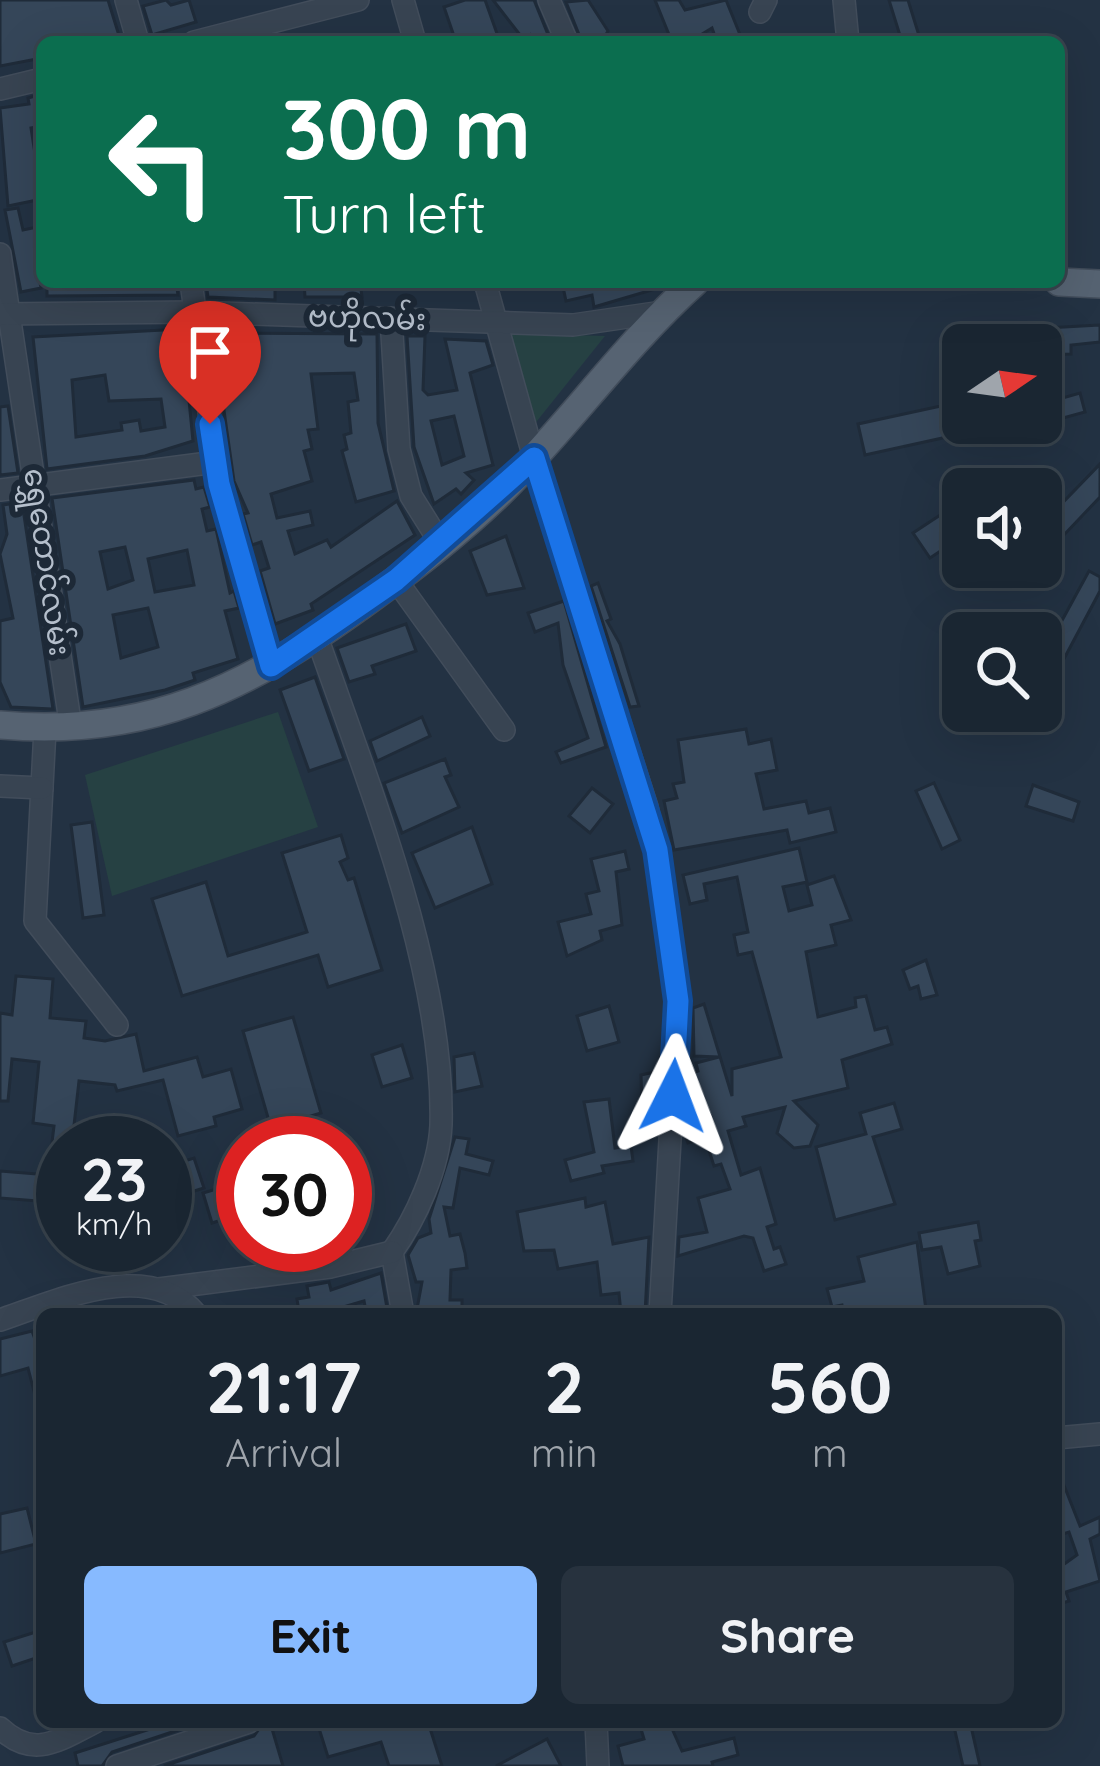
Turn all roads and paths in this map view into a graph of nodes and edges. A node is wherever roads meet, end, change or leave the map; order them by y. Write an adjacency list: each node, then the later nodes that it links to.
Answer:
1 (126, 0): 6 (street)
2 (358, 0): 7 (street)
3 (403, 0): 8 (street)
4 (549, 0): 9 (street)
5 (844, 0): 10 (street)
6 (136, 36)
7 (217, 36)
8 (414, 36)
9 (564, 36)
10 (847, 36)
11 (36, 80): 12 (street)
12 (0, 89)
13 (0, 254): 21 (street, ရွှေတောင်လမ်း)
14 (1065, 282): 15 (main road)
15 (1100, 284)
16 (191, 288): 19 (street)
17 (487, 288): 23 (street)
18 (688, 288): 20 (main road)
19 (193, 312): 21 (street, ဗဟိုလမ်း); 22 (street, ဗဟိုလမ်း); 25 (street)
20 (662, 312): 23 (street, ဗဟိုလမ်း); 24 (main road)
21 (5, 314): 26 (street, ရွှေတောင်လမ်း)
22 (392, 318): 23 (street, ဗဟိုလမ်း); 28 (street)
23 (497, 323): 24 (street)
24 (534, 458): 28 (main road); 37 (street)
25 (216, 462): 26 (street); 31 (street)
26 (36, 488): 27 (street); 33 (street, ရွှေတောင်လမ်း)
27 (0, 490)
28 (441, 544): 29 (main road)
29 (396, 580): 30 (main road); 34 (street)
30 (317, 637): 31 (main road); 40 (street)
31 (271, 666): 33 (main road)
32 (0, 725): 33 (main road)
33 (58, 728): 36 (street, ရွှေတောင်လမ်း)
34 (504, 730)
35 (0, 786): 36 (street)
36 (42, 788): 39 (street, ရွှေတောင်လမ်း)
37 (657, 850): 38 (street); 46 (street)
38 (689, 941)
39 (117, 1025)
40 (392, 1252): 41 (street); 45 (street)
41 (159, 1289): 42 (street); 44 (street)
42 (36, 1308)
43 (36, 1308): 47 (street)
44 (190, 1308)
45 (402, 1308)
46 (661, 1308)
47 (0, 1320)
48 (1100, 1434): 49 (street)
49 (1062, 1437)
50 (0, 1728): 51 (street)
51 (84, 1728)
52 (231, 1728): 54 (street)
53 (596, 1728): 55 (street)
54 (117, 1766)
55 (598, 1766)

